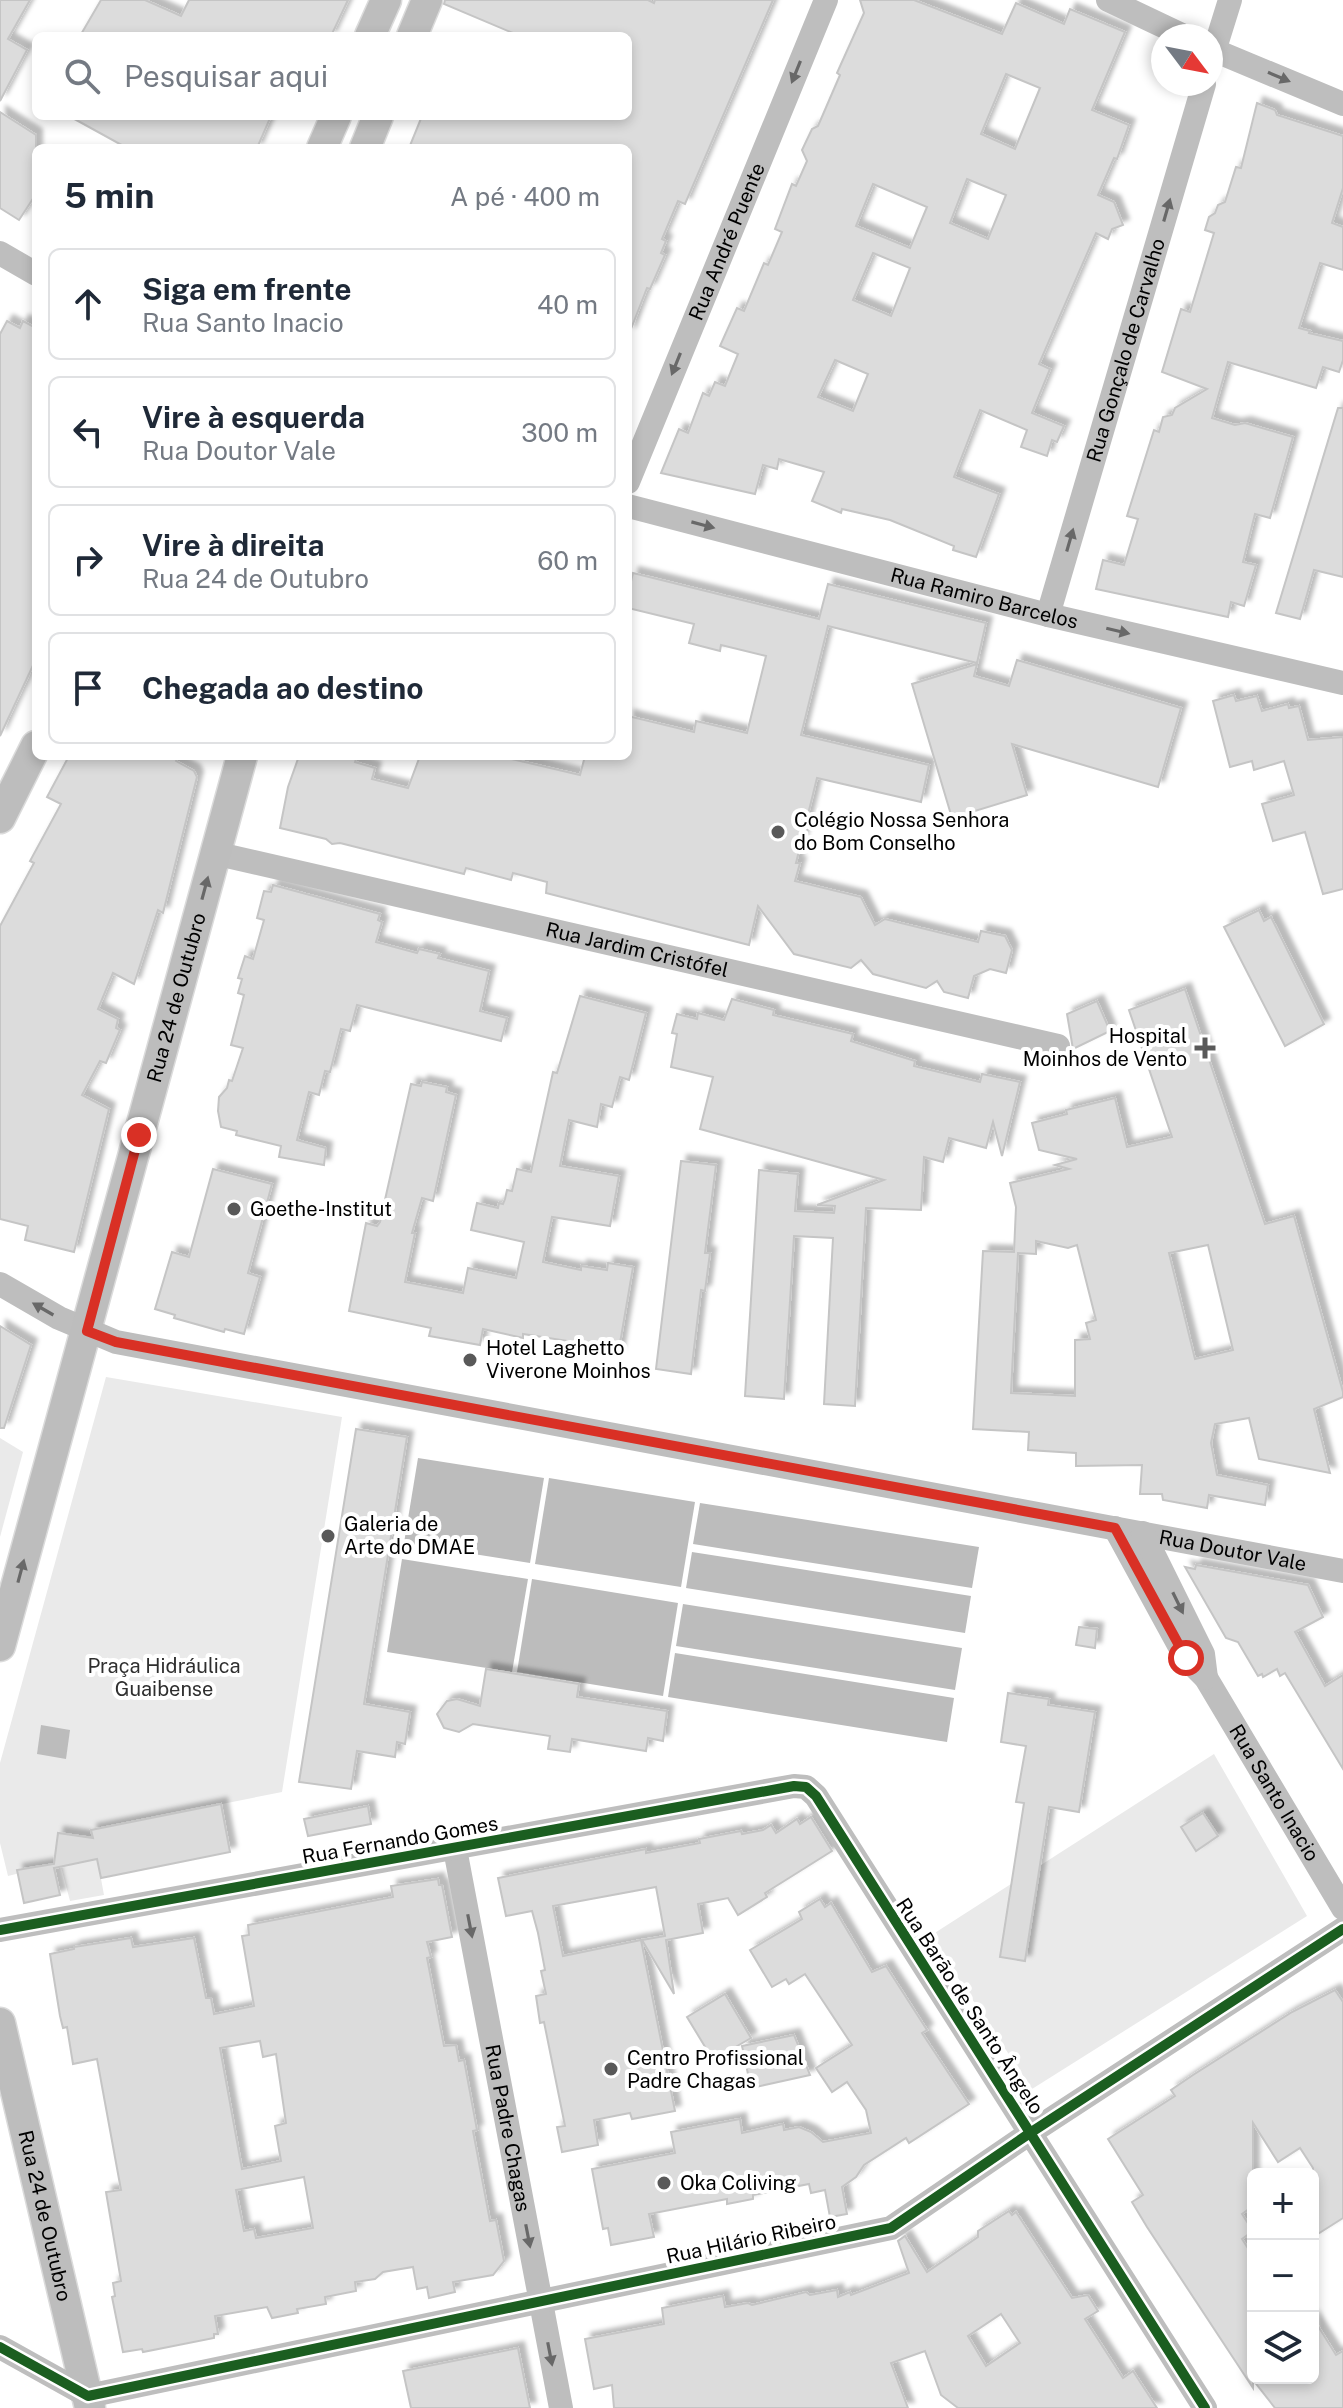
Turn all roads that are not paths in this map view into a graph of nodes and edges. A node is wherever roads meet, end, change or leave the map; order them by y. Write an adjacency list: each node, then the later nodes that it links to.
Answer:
1 (386, 0): 8 (main road)
2 (427, 0): 9 (main road)
3 (826, 0): 19 (street, Rua André Puente, one-way to 19)
4 (1108, 0): 6 (street)
5 (1230, 0): 7 (street)
6 (1159, 24)
7 (1222, 24)
8 (372, 32)
9 (414, 32)
10 (1223, 57): 12 (street, one-way to 12)
11 (1200, 96): 21 (street, Rua Gonçalo de Carvalho, one-way to 11)
12 (1343, 104)
13 (334, 120): 15 (main road)
14 (376, 120): 16 (main road)
15 (324, 144)
16 (367, 144)
17 (0, 254): 18 (street)
18 (32, 272)
19 (632, 472)
20 (632, 507): 21 (street, Rua Ramiro Barcelos, one-way to 21)
21 (1048, 615): 22 (street, Rua Ramiro Barcelos, one-way to 22)
22 (1343, 683)
23 (32, 754): 25 (main road)
24 (234, 760): 26 (main road, Rua 24 de Outubro)
25 (0, 818)
26 (214, 853): 27 (street, Rua Jardim Cristófel); 29 (main road, Rua 24 de Outubro, one-way to 26)
27 (1058, 1046)
28 (0, 1284): 29 (street, Rua Doutor Vale, one-way to 28)
29 (87, 1331): 30 (street, Rua Doutor Vale); 33 (main road, Rua 24 de Outubro, one-way to 29)
30 (1115, 1528): 31 (street, Rua Doutor Vale); 34 (street, Rua Santo Inacio)
31 (1143, 1533): 32 (street, Rua Doutor Vale); 34 (street, Rua Santo Inacio, one-way to 34)
32 (1343, 1571)
33 (0, 1646)
34 (1206, 1678): 37 (street, Rua Santo Inacio)
35 (806, 1787): 36 (street, Rua Fernando Gomes); 41 (street, Rua Barão de Santo Ângelo)
36 (455, 1849): 39 (street, Rua Fernando Gomes); 42 (street, Rua Padre Chagas, one-way to 42)
37 (1343, 1908)
38 (1343, 1929): 41 (street, Rua Hilário Ribeiro)
39 (0, 1930)
40 (0, 2023): 44 (main road, Rua 24 de Outubro)
41 (1030, 2133): 42 (street, Rua Hilário Ribeiro); 46 (street, Rua Barão de Santo Ângelo)
42 (540, 2301): 44 (street, Rua Hilário Ribeiro); 45 (street, Rua Padre Chagas, one-way to 45)
43 (0, 2347): 44 (street)
44 (89, 2402)
45 (561, 2408)
46 (1205, 2408)

